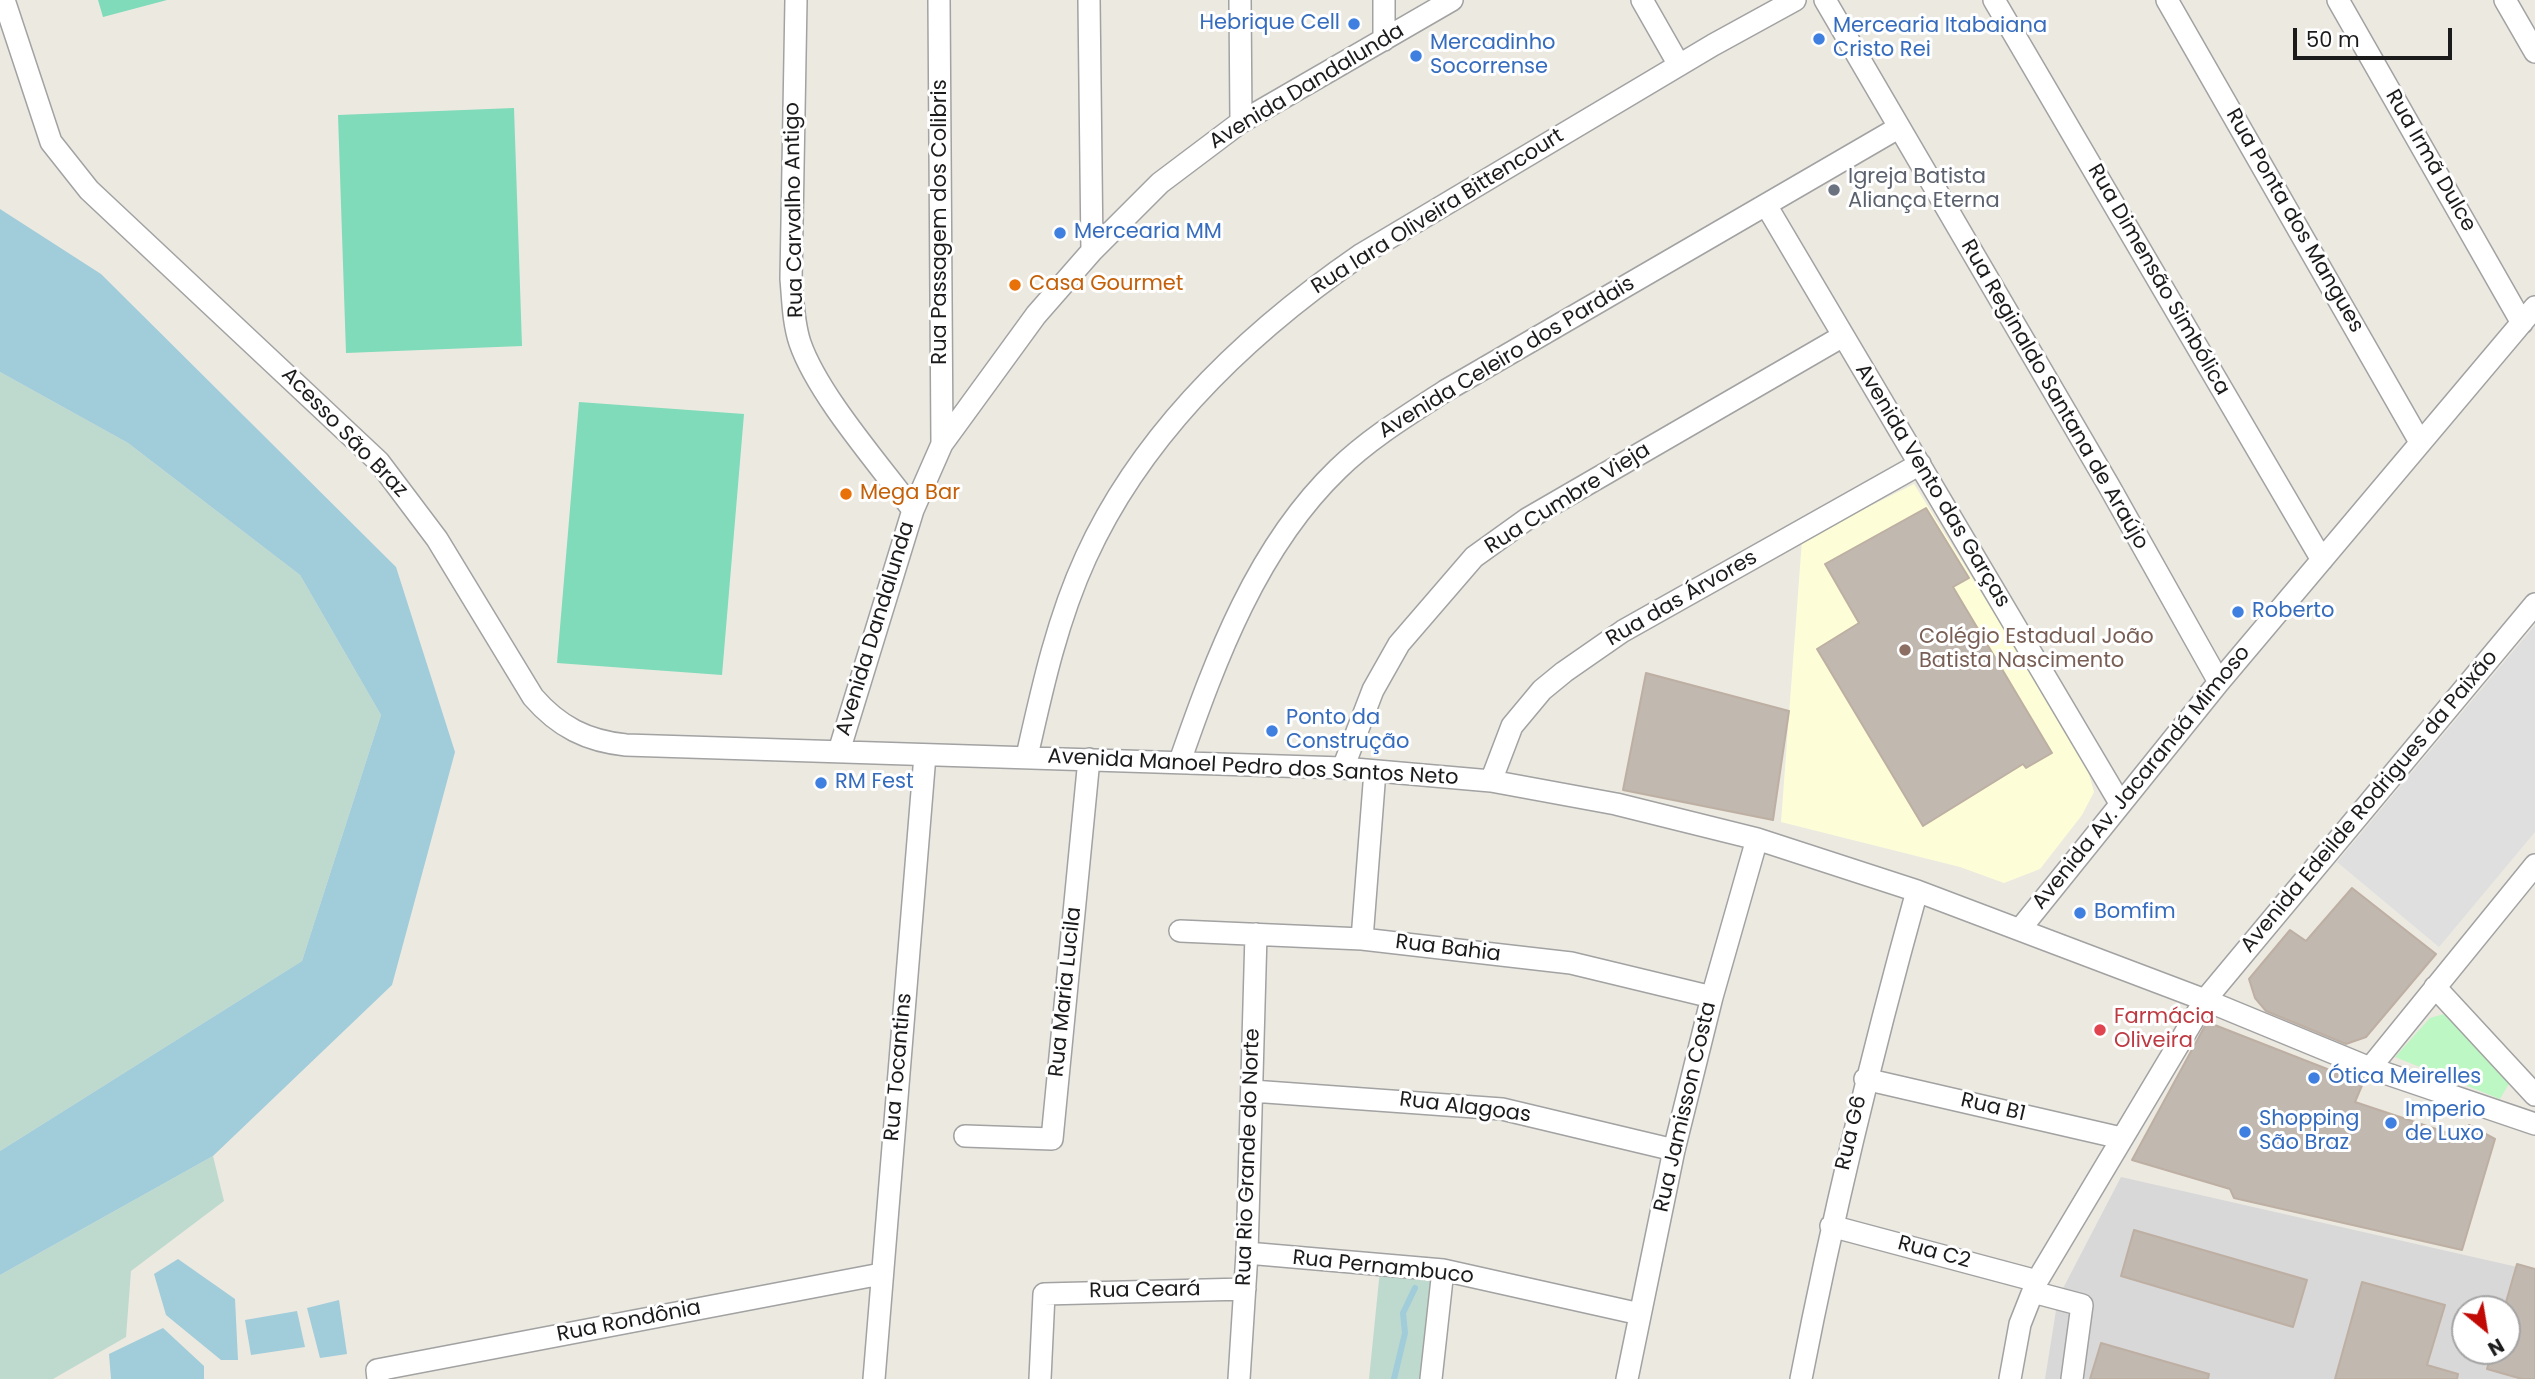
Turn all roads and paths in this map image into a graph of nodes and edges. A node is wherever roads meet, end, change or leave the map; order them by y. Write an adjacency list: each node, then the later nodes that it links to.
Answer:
1 (4, 0): 31 (street, Acesso São Braz)
2 (796, 0): 27 (street, Rua Carvalho Antigo)
3 (939, 0): 25 (street, Rua Passagem dos Colibris)
4 (1090, 0): 21 (street)
5 (1240, 0): 18 (street)
6 (1384, 0): 15 (street)
7 (1452, 0): 15 (street, Avenida Dandalunda)
8 (1642, 0): 17 (street)
9 (1795, 0): 17 (street, Rua Iara Oliveira Bittencourt)
10 (1825, 0): 19 (street, Rua Reginaldo Santana de Araújo)
11 (1994, 0): 28 (street, Rua Dimensão Simbólica)
12 (2167, 0): 24 (street, Rua Ponta dos Mangues)
13 (2338, 0): 22 (street, Rua Irmã Dulce)
14 (2505, 0): 16 (street)
15 (1384, 40): 18 (street, Avenida Dandalunda)
16 (2535, 52)
17 (1679, 65): 33 (street, Rua Iara Oliveira Bittencourt)
18 (1241, 122): 21 (street, Avenida Dandalunda)
19 (1898, 128): 20 (street, Avenida Celeiro dos Pardais); 30 (street, Rua Reginaldo Santana de Araújo)
20 (1766, 205): 23 (street, Avenida Vento das Garças); 35 (street, Avenida Celeiro dos Pardais)
21 (1092, 251): 25 (street, Avenida Dandalunda)
22 (2528, 315): 24 (street, Avenida Av. Jacarandá Mimoso)
23 (1843, 336): 26 (street, Avenida Vento das Garças); 36 (street, Rua Cumbre Vieja)
24 (2420, 442): 28 (street, Avenida Av. Jacarandá Mimoso)
25 (942, 444): 27 (street, Avenida Dandalunda)
26 (1920, 464): 38 (street, Rua das Árvores); 39 (street, Avenida Vento das Garças)
27 (913, 510): 31 (street, Avenida Dandalunda)
28 (2322, 560): 30 (street, Avenida Av. Jacarandá Mimoso)
29 (2535, 604): 49 (street, Avenida Edeilde Rodrigues da Paixão)
30 (2219, 682): 39 (street, Avenida Av. Jacarandá Mimoso)
31 (839, 751): 32 (street, Avenida Manoel Pedro dos Santos Neto)
32 (925, 755): 33 (street, Avenida Manoel Pedro dos Santos Neto); 61 (street, Rua Tocantins)
33 (1027, 756): 34 (street, Avenida Manoel Pedro dos Santos Neto)
34 (1089, 759): 35 (street, Avenida Manoel Pedro dos Santos Neto); 55 (street, Rua Maria Lucila)
35 (1180, 761): 36 (street, Avenida Manoel Pedro dos Santos Neto)
36 (1343, 768): 37 (street, Avenida Manoel Pedro dos Santos Neto)
37 (1376, 771): 38 (street, Avenida Manoel Pedro dos Santos Neto); 46 (street)
38 (1491, 781): 40 (street, Avenida Manoel Pedro dos Santos Neto)
39 (2120, 803): 43 (street, Avenida Av. Jacarandá Mimoso)
40 (1757, 839): 42 (street, Avenida Manoel Pedro dos Santos Neto); 48 (street, Rua Jamisson Costa)
41 (2533, 871): 47 (street)
42 (1917, 891): 43 (street, Avenida Manoel Pedro dos Santos Neto); 51 (street, Rua G6)
43 (2021, 929): 49 (street, Avenida Manoel Pedro dos Santos Neto)
44 (1180, 931): 45 (street, Rua Bahia)
45 (1256, 934): 46 (street, Rua Bahia); 52 (street, Rua Rio Grande do Norte)
46 (1362, 939): 48 (street, Rua Bahia)
47 (2435, 987): 50 (street); 53 (street)
48 (1712, 997): 57 (street, Rua Jamisson Costa)
49 (2205, 1000): 50 (street, Avenida Manoel Pedro dos Santos Neto); 56 (street, Avenida Edeilde Rodrigues da Paixão)
50 (2370, 1068): 54 (street, Avenida Manoel Pedro dos Santos Neto)
51 (1865, 1079): 56 (street, Rua B1); 58 (street, Rua G6)
52 (1252, 1091): 57 (street, Rua Alagoas); 59 (street, Rua Rio Grande do Norte)
53 (2535, 1095)
54 (2535, 1124)
55 (965, 1136)
56 (2121, 1138): 62 (street, Avenida Edeilde Rodrigues da Paixão)
57 (1674, 1150): 64 (street, Rua Jamisson Costa)
58 (1830, 1226): 62 (street, Rua C2); 71 (street, Rua G6)
59 (1247, 1253): 60 (street, Rua Pernambuco); 63 (street, Rua Rio Grande do Norte)
60 (1443, 1270): 64 (street, Rua Pernambuco); 69 (street)
61 (881, 1275): 65 (street, Rua Rondônia); 66 (street, Rua Tocantins)
62 (2035, 1287): 72 (street, Avenida Edeilde Rodrigues da Paixão); 73 (street, Rua C2)
63 (1245, 1289): 67 (street, Rua Ceará); 68 (street, Rua Rio Grande do Norte)
64 (1640, 1314): 70 (street, Rua Jamisson Costa)
65 (378, 1374)
66 (874, 1379)
67 (1040, 1379)
68 (1239, 1379)
69 (1431, 1379)
70 (1627, 1379)
71 (1801, 1379)
72 (2010, 1379)
73 (2073, 1379)

